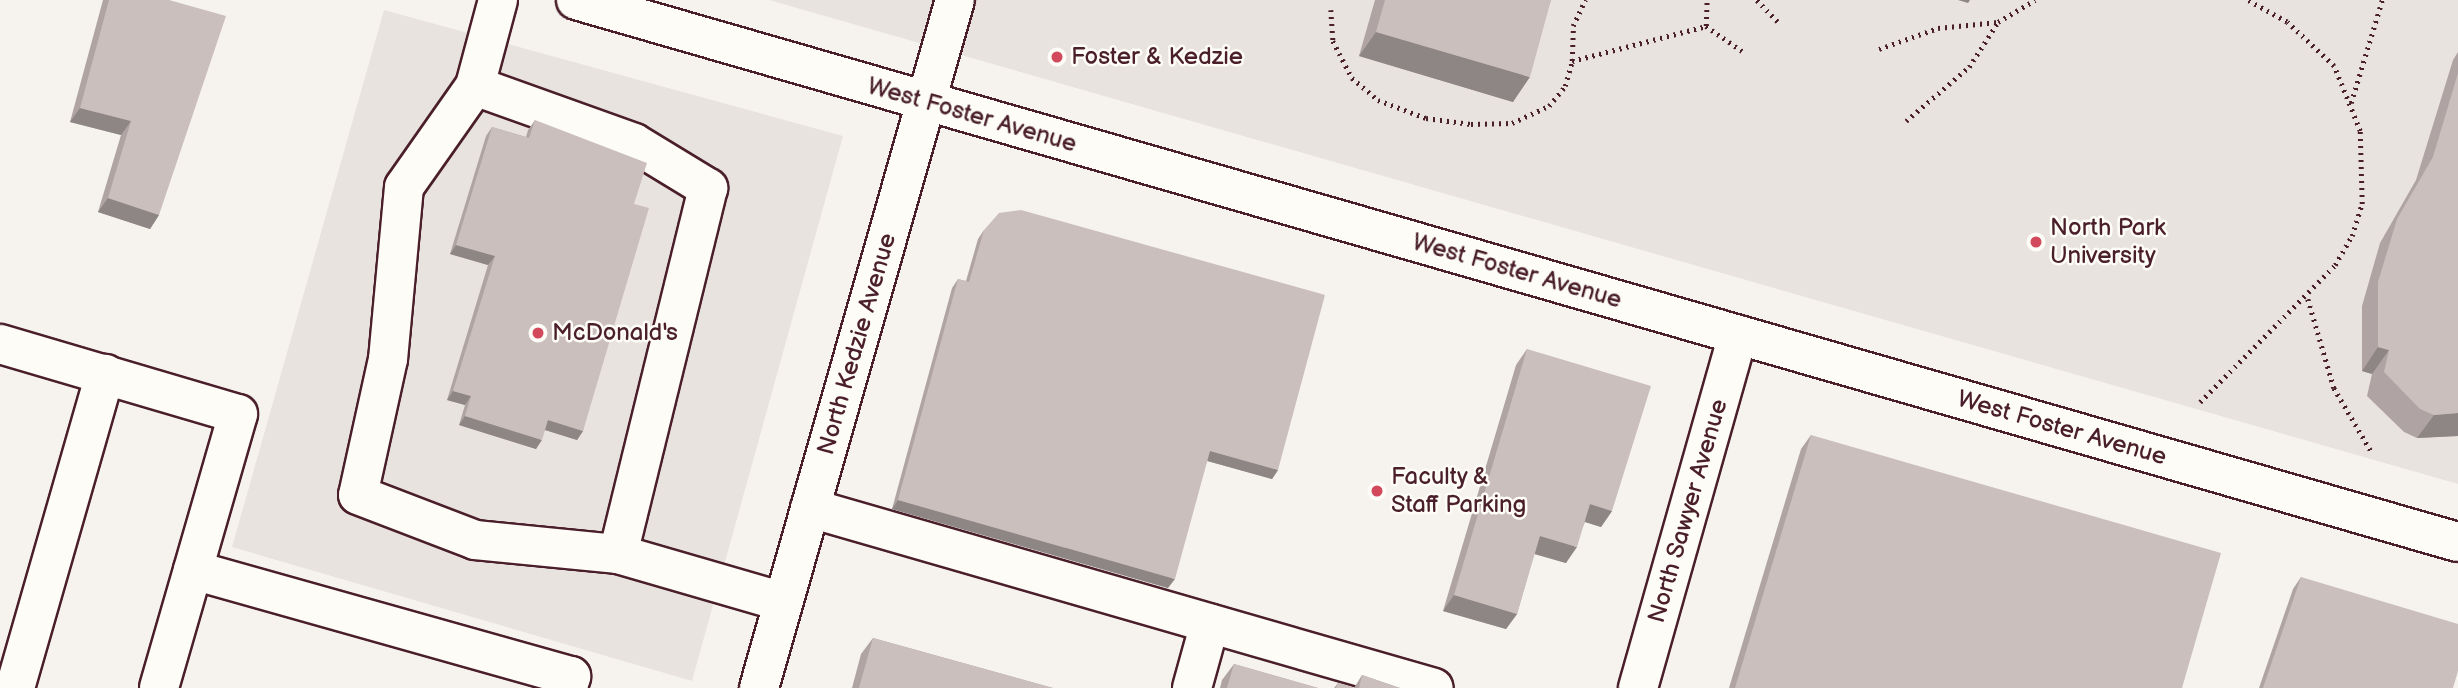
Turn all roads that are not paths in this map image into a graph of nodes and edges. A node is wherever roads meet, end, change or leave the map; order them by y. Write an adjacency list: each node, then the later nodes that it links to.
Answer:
1 (498, 0): 4 (main road)
2 (576, 0): 5 (main road, West Foster Avenue)
3 (955, 0): 5 (main road, North Kedzie Avenue)
4 (475, 86): 11 (main road); 11 (main road)
5 (927, 102): 6 (main road, West Foster Avenue); 9 (main road, North Kedzie Avenue)
6 (1738, 335): 10 (main road, West Foster Avenue); 21 (main road, North Sawyer Avenue)
7 (0, 344): 8 (main road)
8 (105, 374): 12 (main road); 15 (main road)
9 (810, 508): 13 (main road, North Kedzie Avenue); 14 (main road)
10 (2458, 542)
11 (618, 554): 13 (main road)
12 (193, 570): 16 (main road); 17 (main road)
13 (783, 602): 18 (main road, North Kedzie Avenue)
14 (1210, 623): 19 (main road); 20 (main road)
15 (15, 688)
16 (159, 688)
17 (568, 688)
18 (759, 688)
19 (1192, 688)
20 (1434, 688)
21 (1638, 688)

